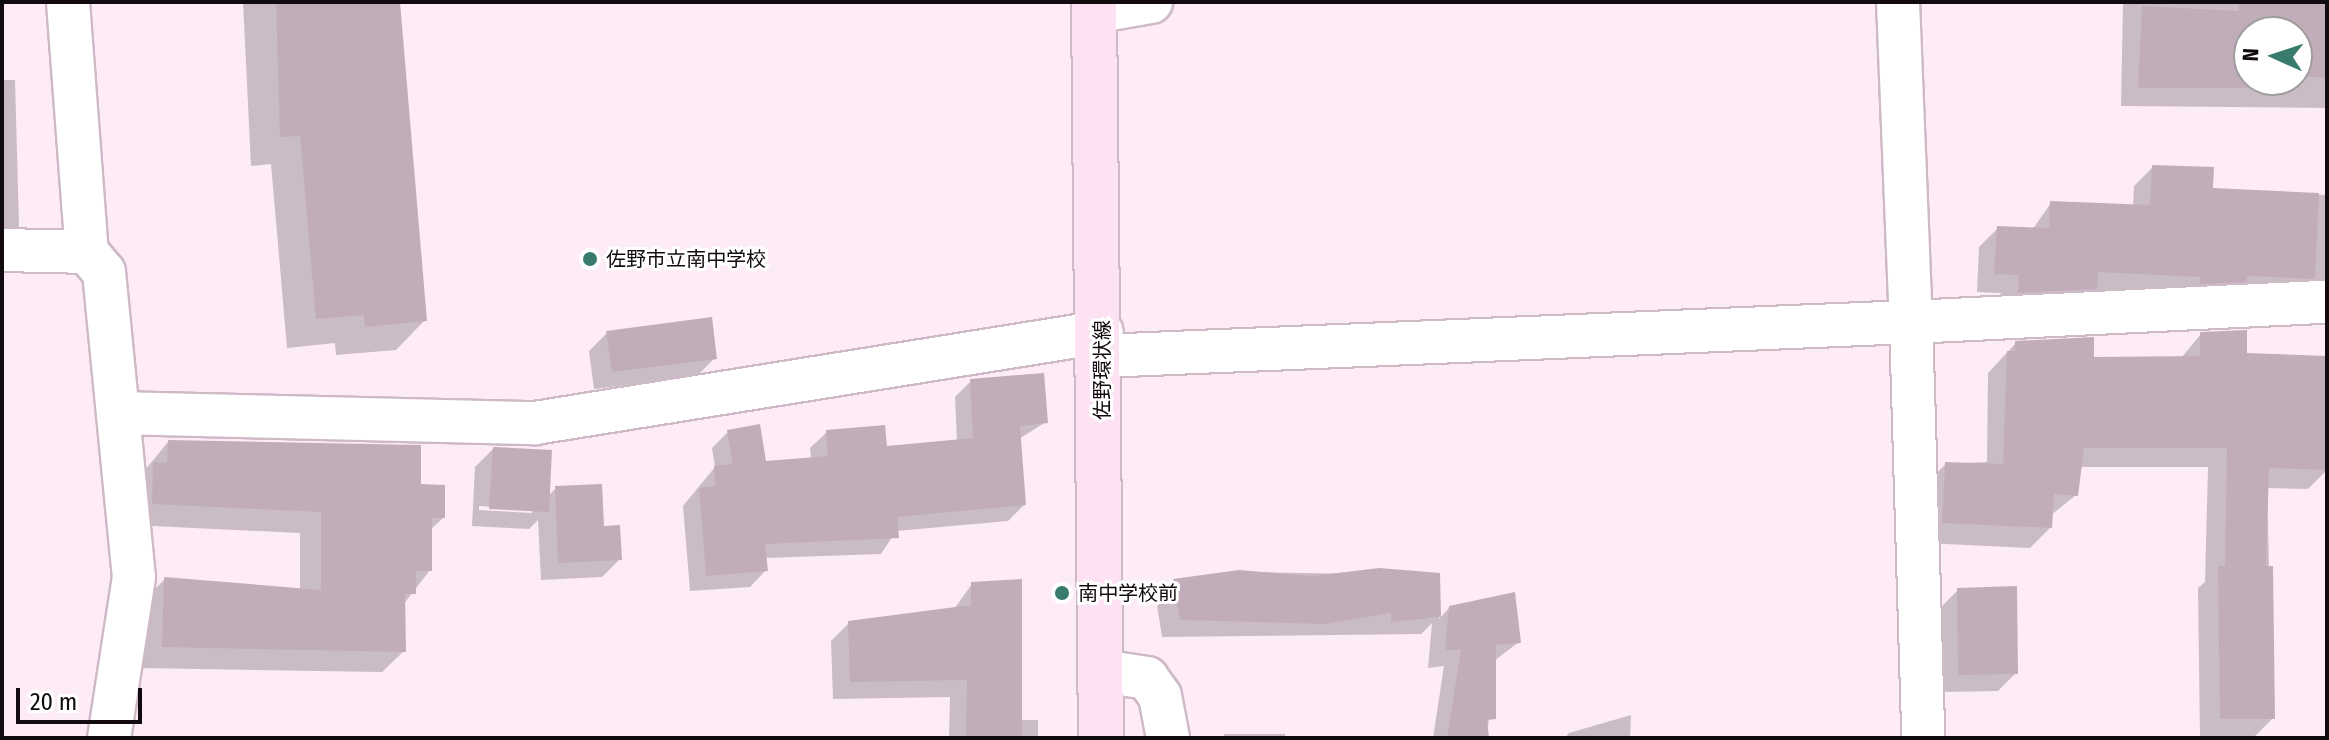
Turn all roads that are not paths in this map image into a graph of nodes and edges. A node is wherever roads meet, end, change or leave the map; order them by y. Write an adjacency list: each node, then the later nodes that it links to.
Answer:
1 (68, 2): 6 (street)
2 (1151, 2): 4 (street)
3 (1898, 2): 8 (street)
4 (1094, 7): 9 (main road, 佐野環状線)
5 (2, 250): 6 (street)
6 (87, 252): 10 (street)
7 (2327, 302): 8 (street)
8 (1911, 322): 9 (street); 15 (street)
9 (1102, 344): 10 (street); 11 (main road, 佐野環状線)
10 (118, 413): 12 (street)
11 (1101, 671): 13 (main road, 佐野環状線); 14 (street)
12 (109, 738)
13 (1101, 738)
14 (1168, 738)
15 (1923, 738)

